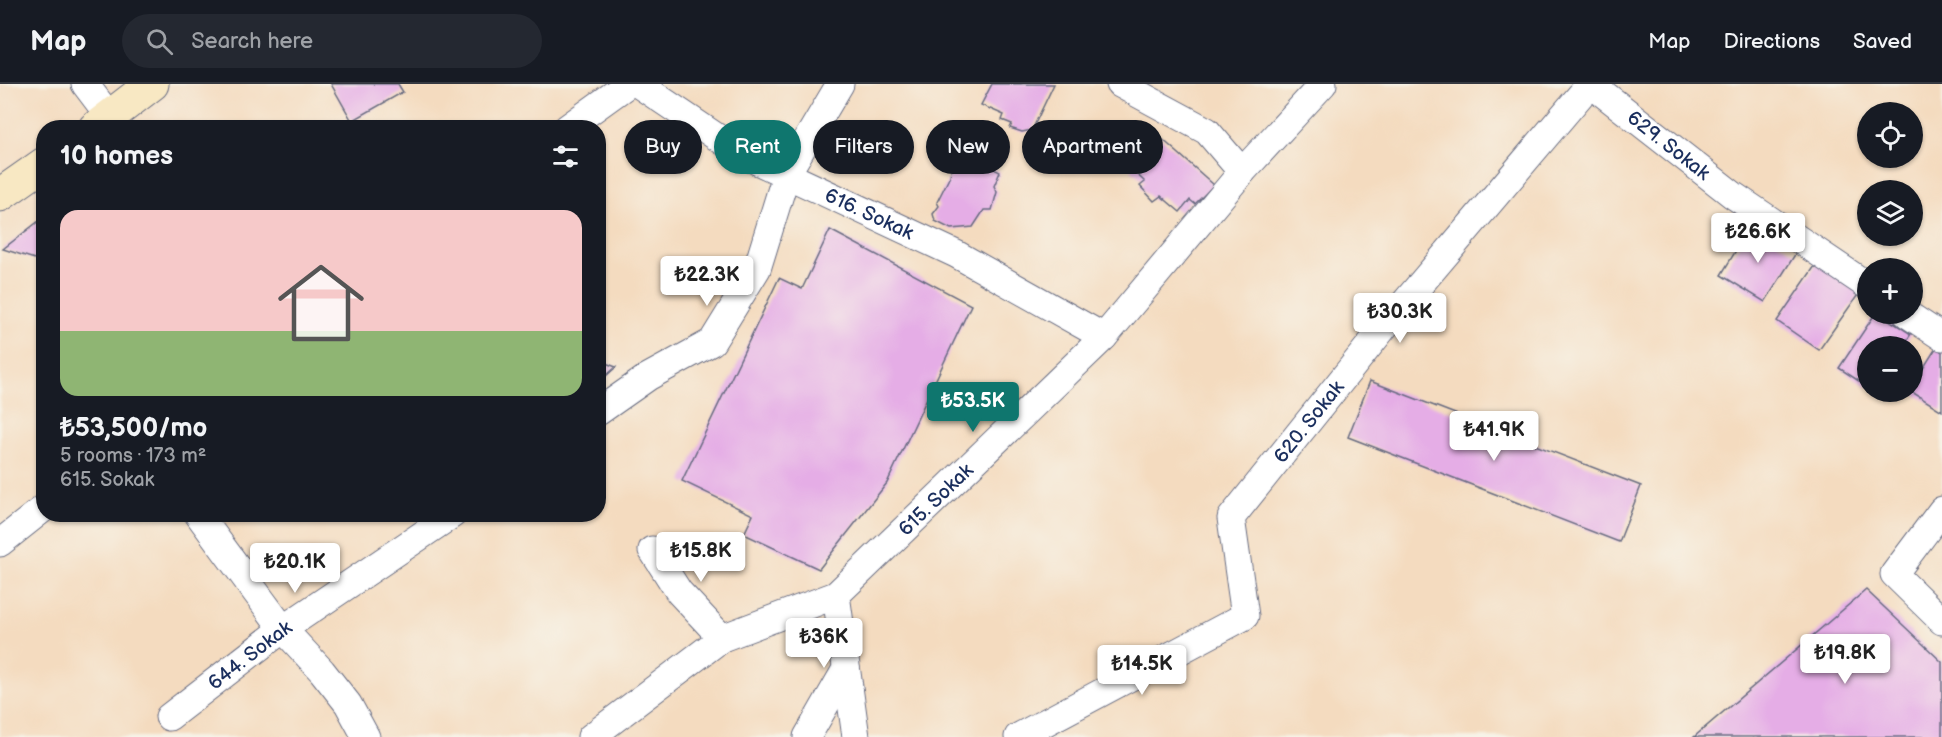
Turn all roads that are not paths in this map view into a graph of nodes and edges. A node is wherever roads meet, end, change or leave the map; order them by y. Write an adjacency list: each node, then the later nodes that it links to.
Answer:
1 (86, 84): 9 (street)
2 (152, 84): 10 (street)
3 (628, 84): 11 (street)
4 (638, 84): 14 (street, 616. Sokak)
5 (840, 84): 14 (street)
6 (1120, 84): 13 (street)
7 (1323, 84): 13 (street, 615. Sokak)
8 (1591, 84): 16 (street, 629. Sokak); 37 (street, 620. Sokak)
9 (101, 120)
10 (105, 120)
11 (578, 120)
12 (36, 170): 15 (street)
13 (1242, 172): 18 (street, 615. Sokak)
14 (786, 175): 18 (street, 616. Sokak); 20 (street)
15 (0, 195)
16 (1857, 279)
17 (1923, 324): 19 (street)
18 (1104, 337): 27 (street, 615. Sokak)
19 (1942, 337)
20 (606, 406)
21 (1942, 510): 28 (street)
22 (36, 514): 25 (street)
23 (204, 522): 29 (street)
24 (441, 522): 29 (street, 644. Sokak)
25 (0, 543)
26 (652, 550): 30 (street)
27 (836, 595): 30 (street, 615. Sokak); 31 (street)
28 (1942, 621)
29 (283, 629): 32 (street, 644. Sokak); 33 (street)
30 (722, 638): 34 (street, 615. Sokak)
31 (846, 669): 35 (street); 36 (street)
32 (169, 717)
33 (366, 737)
34 (591, 737)
35 (807, 737)
36 (855, 737)
37 (1018, 737)

